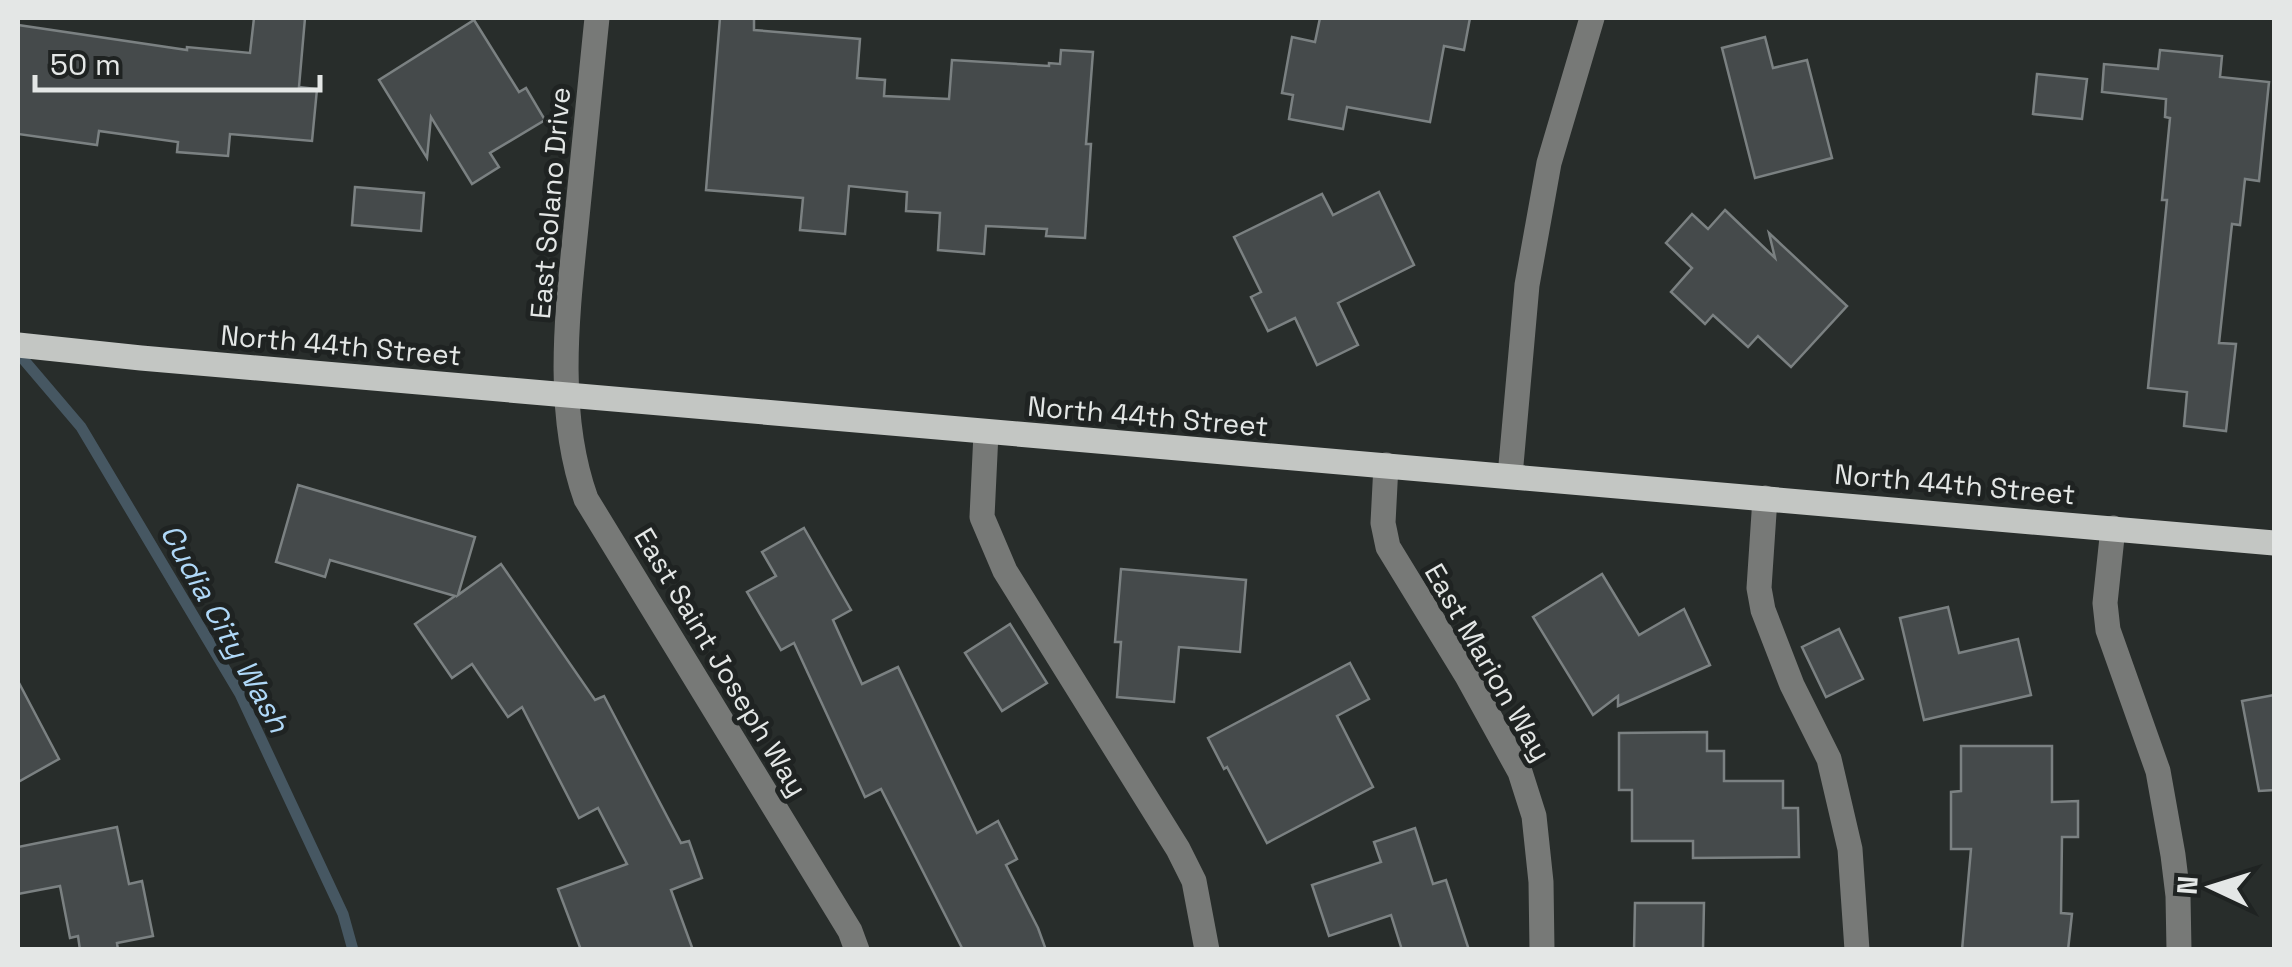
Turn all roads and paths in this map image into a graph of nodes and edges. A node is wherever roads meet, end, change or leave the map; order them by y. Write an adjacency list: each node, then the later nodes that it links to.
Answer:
1 (596, 18): 4 (street, East Solano Drive)
2 (1592, 18): 7 (street)
3 (18, 345): 4 (main road, North 44th Street)
4 (567, 395): 5 (main road, North 44th Street); 11 (street, East Saint Joseph Way)
5 (986, 433): 6 (main road, North 44th Street); 12 (street)
6 (1386, 466): 7 (main road, North 44th Street); 13 (street, East Marion Way)
7 (1510, 476): 8 (main road, North 44th Street)
8 (1765, 498): 9 (main road, North 44th Street); 14 (street)
9 (2112, 528): 10 (main road, North 44th Street); 15 (street)
10 (2274, 543)
11 (857, 950)
12 (1207, 950)
13 (1542, 950)
14 (1856, 950)
15 (2179, 950)

